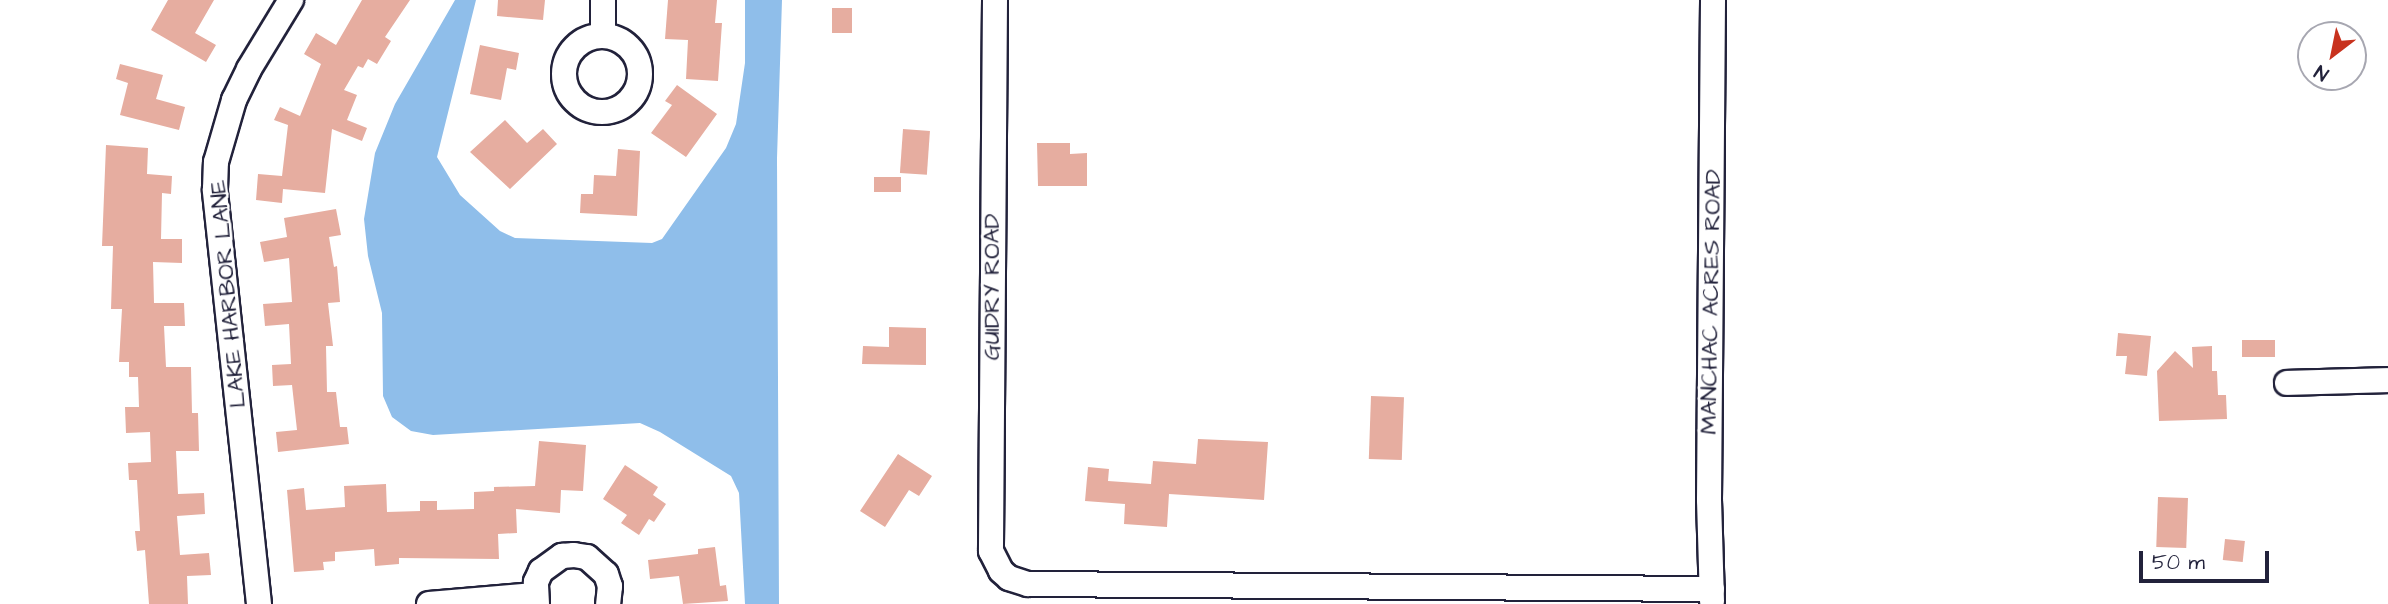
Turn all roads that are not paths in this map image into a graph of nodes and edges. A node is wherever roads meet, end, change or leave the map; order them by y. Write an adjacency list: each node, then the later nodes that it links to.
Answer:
1 (291, 0): 11 (street, LAKE HARBOR LANE)
2 (603, 0): 5 (street)
3 (995, 0): 8 (street, GUIDRY ROAD)
4 (1713, 0): 9 (street, MANCHAC ACRES ROAD)
5 (603, 35)
6 (2388, 380): 7 (street)
7 (2287, 383)
8 (1368, 594): 9 (street)
9 (1712, 596)
10 (536, 599): 12 (street); 13 (street)
11 (259, 604)
12 (429, 604)
13 (608, 604)

